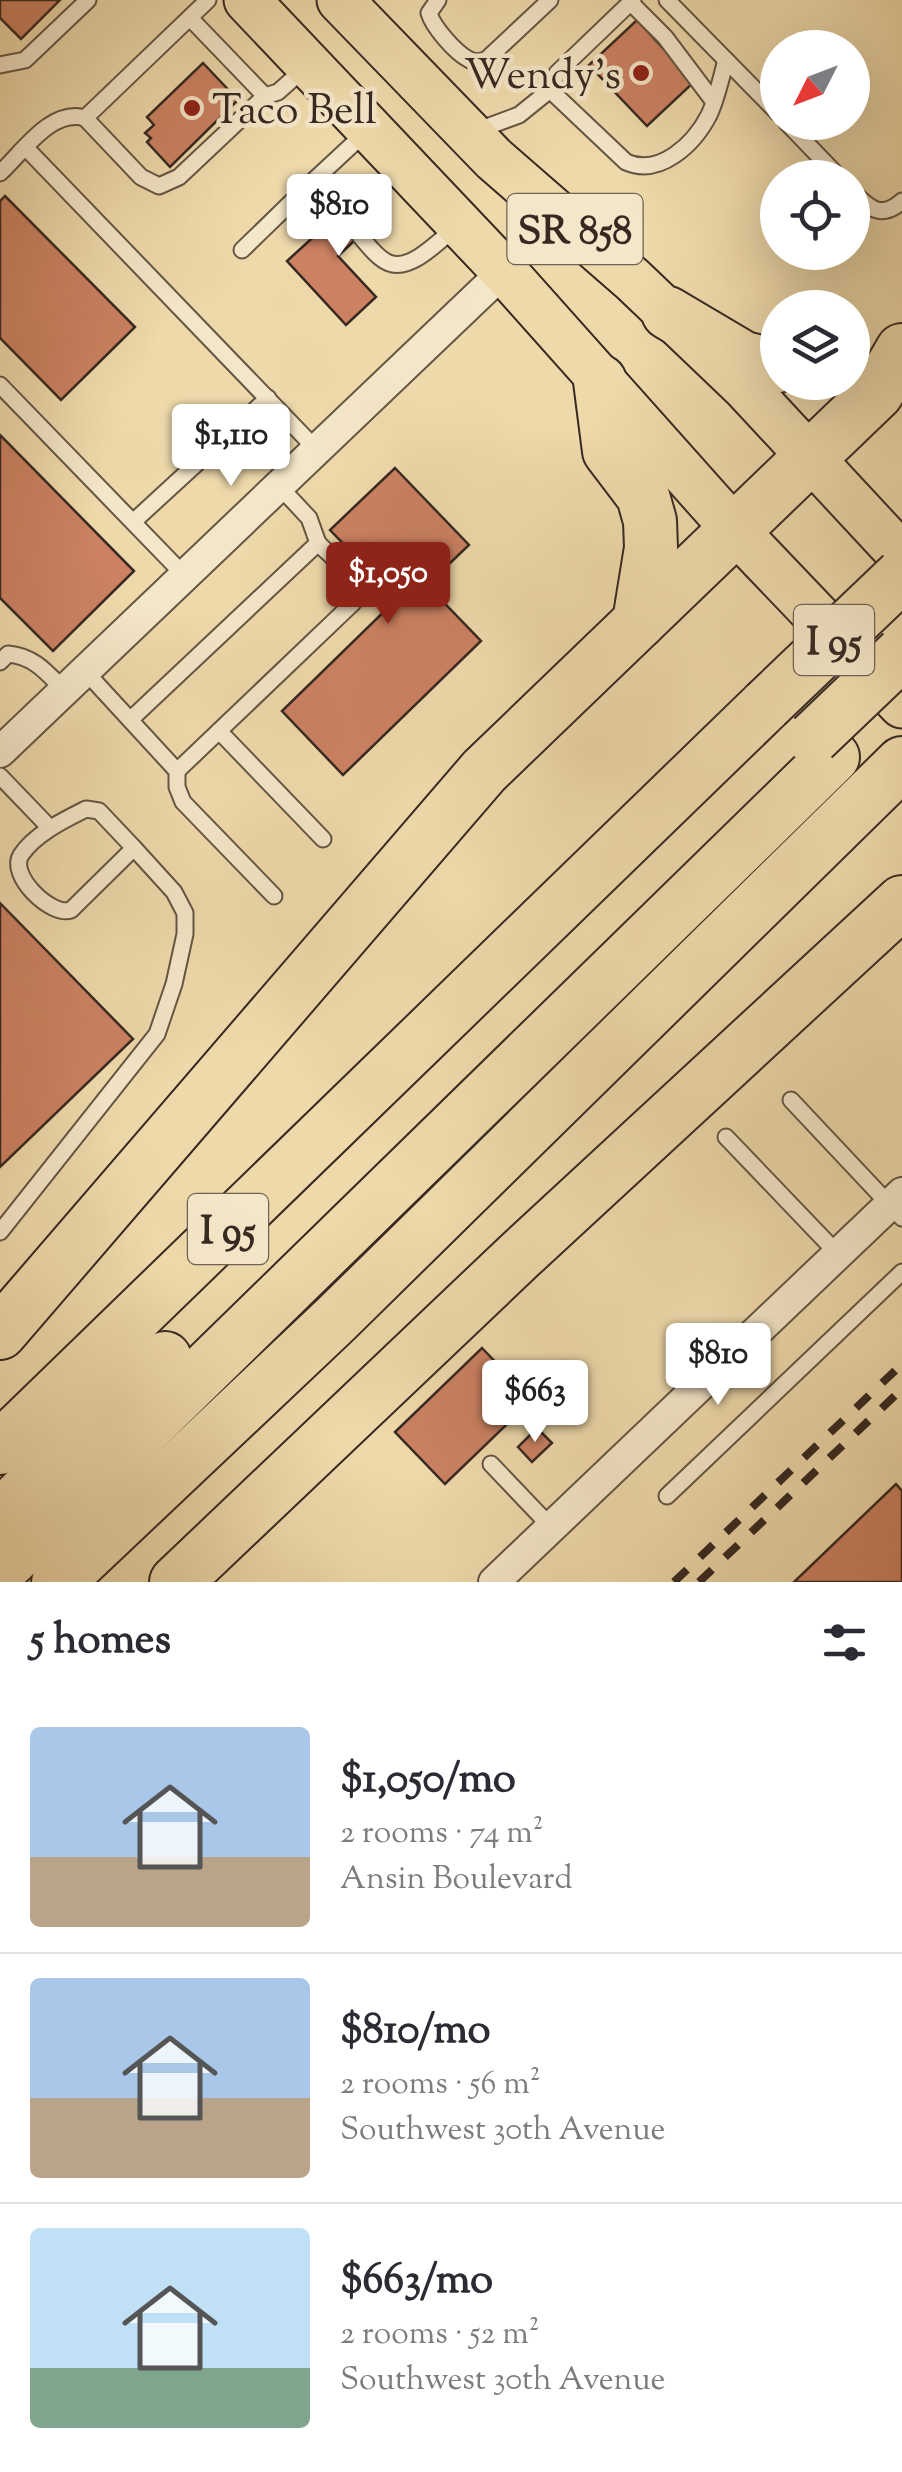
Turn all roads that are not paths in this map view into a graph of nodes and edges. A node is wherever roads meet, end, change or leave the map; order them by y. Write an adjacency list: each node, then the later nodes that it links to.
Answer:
1 (88, 0): 12 (lane)
2 (208, 0): 9 (lane)
3 (247, 0): 11 (main road, SR 858)
4 (340, 0): 19 (main road, SR 858)
5 (438, 0): 6 (lane)
6 (550, 0)
7 (667, 0): 10 (lane)
8 (632, 1): 13 (lane); 16 (lane)
9 (190, 18): 15 (lane); 17 (lane)
10 (726, 60): 14 (lane); 16 (lane)
11 (309, 64): 15 (lane); 18 (main road, SR 858)
12 (0, 65)
13 (550, 90): 16 (lane); 19 (lane)
14 (760, 95)
15 (265, 96): 17 (lane)
16 (714, 102)
17 (85, 118): 21 (lane)
18 (370, 128): 24 (lane); 28 (main road, SR 858)
19 (469, 133): 32 (main road, SR 858)
20 (803, 140): 22 (lane)
21 (26, 148): 23 (lane); 38 (lane)
22 (823, 160)
23 (0, 173)
24 (310, 184): 27 (lane); 30 (lane)
25 (902, 202): 26 (lane)
26 (870, 209)
27 (338, 214)
28 (460, 224): 29 (lane); 31 (main road, SR 858)
29 (360, 236)
30 (242, 250)
31 (504, 271): 36 (main road, SR 858); 39 (street)
32 (668, 312): 35 (highway); 40 (main road, SR 858)
33 (902, 350): 34 (highway); 40 (highway)
34 (870, 359)
35 (760, 362)
36 (600, 381): 43 (main road, SR 858); 48 (highway)
37 (0, 385): 42 (lane)
38 (268, 398): 39 (lane); 42 (lane)
39 (317, 450): 41 (street)
40 (812, 456): 43 (highway); 45 (main road, SR 858)
41 (278, 486): 44 (lane); 47 (street)
42 (133, 522): 47 (lane)
43 (734, 529): 48 (highway); 53 (main road, SR 858)
44 (318, 544): 54 (lane); 55 (lane)
45 (902, 556)
46 (902, 575): 66 (highway, I 95, bridge)
47 (184, 576): 51 (street)
48 (640, 622): 74 (highway)
49 (902, 653): 56 (highway, bridge)
50 (0, 662): 51 (lane)
51 (74, 680): 54 (lane); 57 (street)
52 (902, 692): 56 (highway)
53 (902, 705)
54 (130, 720): 59 (lane)
55 (219, 731): 59 (lane); 62 (lane)
56 (823, 748): 79 (highway); 81 (highway)
57 (0, 752)
58 (902, 762): 73 (highway)
59 (177, 771): 64 (lane)
60 (0, 776): 61 (lane)
61 (50, 828): 63 (lane); 63 (lane)
62 (323, 839)
63 (134, 848): 70 (lane)
64 (274, 896)
65 (902, 902): 84 (highway)
66 (456, 1009): 75 (highway, I 95); 77 (highway)
67 (791, 1100): 69 (lane)
68 (726, 1137): 71 (lane)
69 (898, 1205): 71 (street)
70 (0, 1232)
71 (837, 1253): 80 (street)
72 (902, 1272): 78 (lane)
73 (335, 1320): 82 (highway); 83 (highway)
74 (0, 1332)
75 (0, 1448)
76 (492, 1464): 80 (lane)
77 (0, 1495)
78 (668, 1496)
79 (0, 1516)
80 (551, 1527): 85 (street)
81 (0, 1570)
82 (0, 1582)
83 (58, 1582)
84 (176, 1582)
85 (494, 1582)

